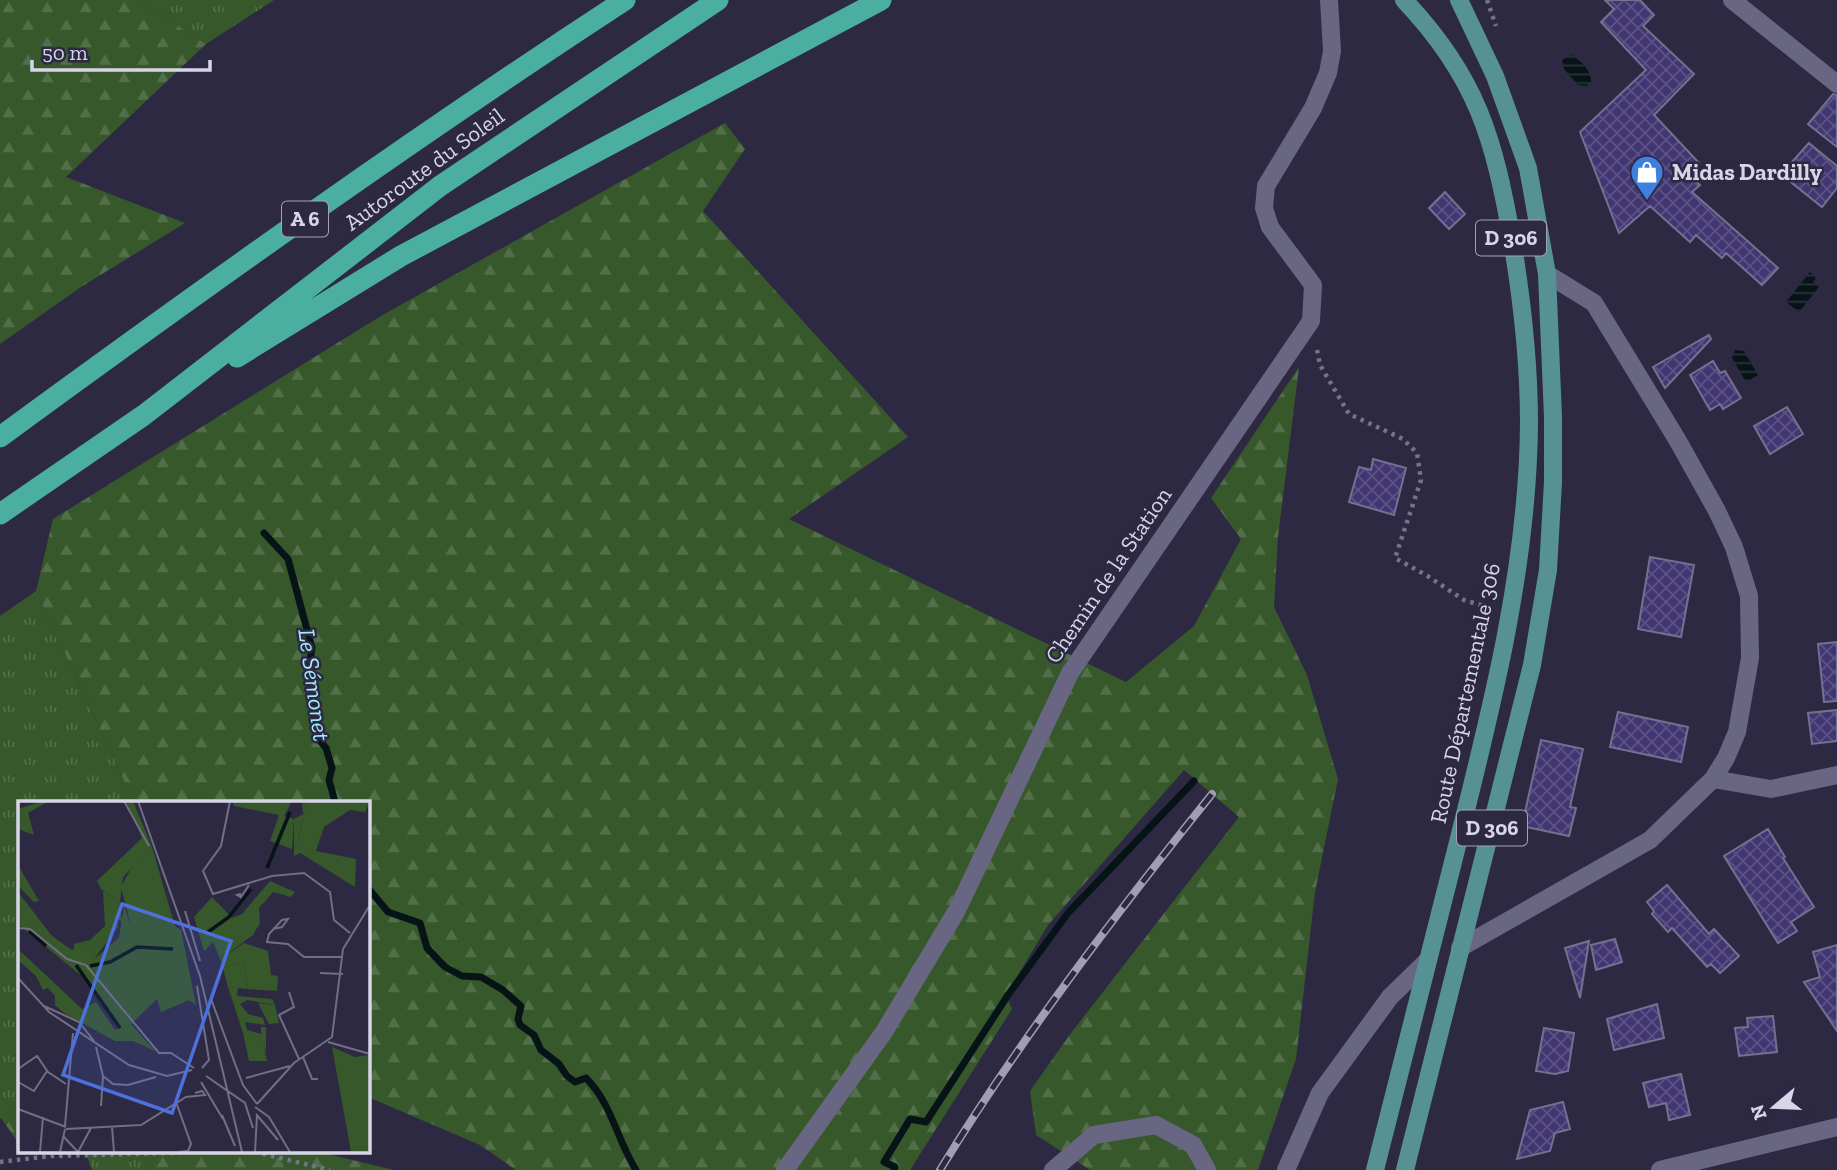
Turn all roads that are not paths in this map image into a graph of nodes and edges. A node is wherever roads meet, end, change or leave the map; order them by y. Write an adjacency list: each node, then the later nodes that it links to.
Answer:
1 (718, 0): 10 (highway, Autoroute du Soleil / A 6)
2 (881, 0): 10 (highway)
3 (1329, 0): 18 (street, Chemin de la Station)
4 (1404, 0): 16 (main road, Route Départementale 306 / D 306)
5 (1459, 0): 9 (main road, D 306)
6 (1732, 0): 8 (street)
7 (621, 2): 11 (highway, Autoroute du Soleil / A 6)
8 (1837, 84)
9 (1548, 274): 14 (street); 15 (main road, D 306)
10 (144, 415): 12 (highway, Autoroute du Soleil / A 6)
11 (0, 437)
12 (0, 514)
13 (1837, 775): 14 (street)
14 (1713, 779): 15 (street)
15 (1460, 948): 23 (main road, D 306)
16 (1428, 960): 21 (street); 22 (main road, Route Départementale 306 / D 306)
17 (1837, 1127): 24 (street)
18 (785, 1170)
19 (1053, 1170): 20 (street)
20 (1208, 1170)
21 (1286, 1170)
22 (1375, 1170)
23 (1405, 1170)
24 (1660, 1170)

